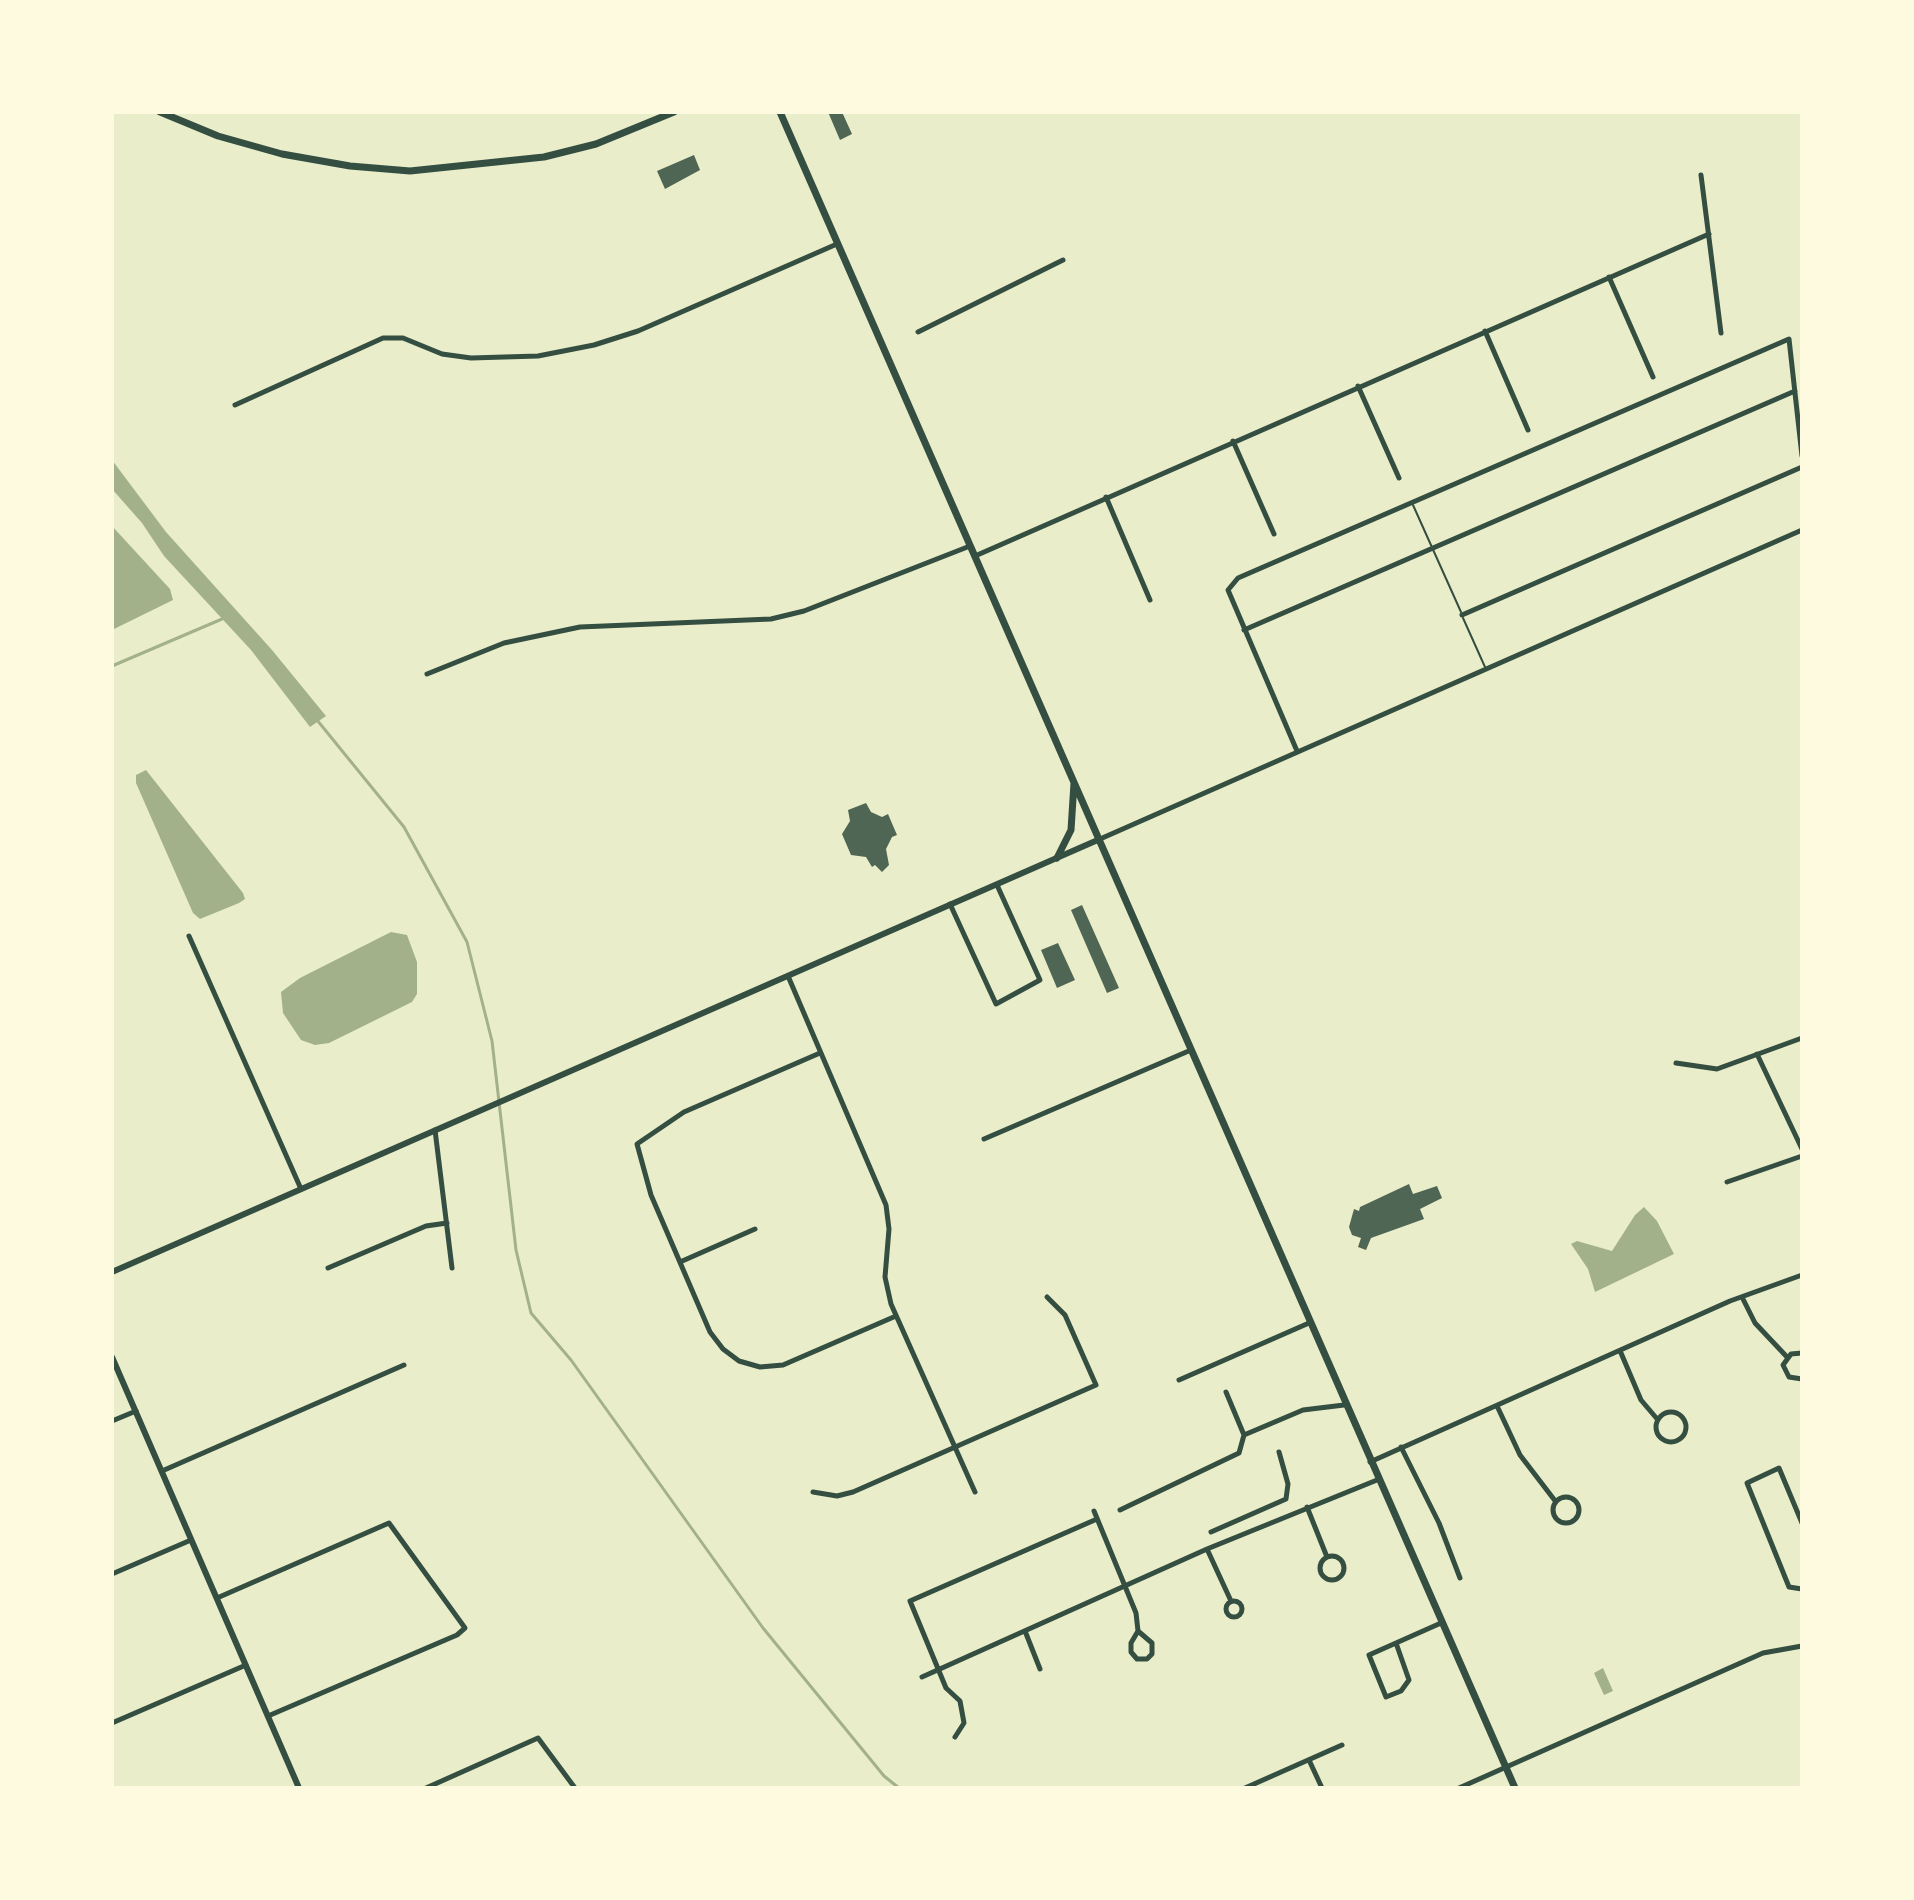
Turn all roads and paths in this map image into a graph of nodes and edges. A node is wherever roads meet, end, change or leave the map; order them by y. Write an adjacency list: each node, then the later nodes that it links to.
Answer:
1 (160, 112): 2 (main road)
2 (674, 112)
3 (780, 112): 6 (main road)
4 (1701, 175): 5 (street)
5 (1709, 234): 8 (street); 11 (street)
6 (837, 244): 15 (street); 25 (main road)
7 (1063, 260): 10 (street)
8 (1609, 277): 9 (street); 12 (street)
9 (1485, 331): 13 (street); 16 (street)
10 (918, 332)
11 (1721, 333)
12 (1653, 377)
13 (1358, 386): 17 (street); 20 (street)
14 (1795, 391): 18 (street); 22 (street); 26 (street)
15 (235, 405)
16 (1528, 430)
17 (1233, 441): 21 (street); 24 (street)
18 (1802, 456)
19 (1802, 467): 29 (street)
20 (1399, 478)
21 (1106, 497): 27 (street); 28 (street)
22 (1412, 503): 26 (lane); 30 (street)
23 (1802, 530): 31 (street)
24 (1274, 534)
25 (970, 546): 27 (main road); 32 (street)
26 (1432, 548): 29 (lane); 30 (street)
27 (975, 556): 34 (main road)
28 (1150, 600)
29 (1462, 615): 31 (lane)
30 (1244, 630): 33 (street)
31 (1485, 668): 33 (street)
32 (427, 674)
33 (1297, 751): 35 (street)
34 (1074, 781): 35 (main road); 36 (main road)
35 (1100, 839): 36 (street); 42 (main road)
36 (1057, 858): 37 (street)
37 (997, 885): 38 (street); 38 (street)
38 (950, 904): 40 (street)
39 (189, 936): 51 (street)
40 (788, 976): 43 (street); 46 (street)
41 (1802, 1038): 44 (street)
42 (1191, 1050): 47 (street); 62 (main road)
43 (820, 1053): 54 (street); 61 (street)
44 (1757, 1054): 45 (street); 48 (street)
45 (1676, 1063)
46 (435, 1130): 51 (street); 52 (street)
47 (984, 1139)
48 (1802, 1149)
49 (1802, 1156): 50 (street)
50 (1727, 1182)
51 (301, 1189): 57 (street)
52 (447, 1223): 55 (street); 56 (street)
53 (755, 1229): 54 (street)
54 (680, 1262): 61 (street)
55 (328, 1268)
56 (452, 1268)
57 (112, 1272)
58 (1802, 1275): 60 (street)
59 (1047, 1297): 77 (street)
60 (1742, 1297): 63 (street); 66 (street)
61 (896, 1316): 77 (street)
62 (1309, 1323): 69 (street); 71 (main road)
63 (1621, 1353): 72 (street); 74 (street)
64 (1802, 1353): 66 (street)
65 (112, 1357): 73 (street)
66 (1787, 1357): 68 (street)
67 (404, 1365): 81 (street)
68 (1802, 1379)
69 (1179, 1380)
70 (1226, 1392): 76 (street)
71 (1344, 1405): 76 (street); 80 (main road)
72 (1498, 1408): 78 (street); 85 (street)
73 (136, 1411): 75 (street); 81 (street)
74 (1658, 1420): 74 (street)
75 (112, 1421)
76 (1244, 1435): 87 (street)
77 (954, 1447): 83 (street); 84 (street)
78 (1401, 1447): 80 (street); 98 (street)
79 (1279, 1452): 89 (street)
80 (1370, 1463): 82 (main road)
81 (162, 1471): 94 (street)
82 (1377, 1480): 86 (street); 103 (main road)
83 (813, 1492)
84 (975, 1492)
85 (1556, 1502): 85 (street)
86 (1307, 1507): 92 (street); 96 (street)
87 (1120, 1510)
88 (1094, 1511): 90 (street)
89 (1250, 1515): 92 (street); 93 (street)
90 (1097, 1519): 99 (street); 109 (street)
91 (1802, 1523): 100 (street)
92 (1255, 1529): 95 (street)
93 (1211, 1532)
94 (191, 1540): 97 (street); 101 (street)
95 (1207, 1549): 99 (street); 102 (street)
96 (1327, 1557): 96 (street)
97 (112, 1574)
98 (1460, 1578)
99 (1127, 1586): 104 (street); 105 (street)
100 (1802, 1589)
101 (217, 1598): 108 (street); 112 (street)
102 (1231, 1601)
103 (1441, 1623): 106 (street); 117 (main road)
104 (1025, 1631): 109 (street); 110 (street)
105 (1138, 1631): 105 (street)
106 (1396, 1643): 106 (street)
107 (1802, 1646): 117 (street)
108 (246, 1665): 112 (street); 113 (street)
109 (940, 1669): 111 (street); 114 (street)
110 (1040, 1669)
111 (922, 1677)
112 (268, 1716): 118 (street)
113 (112, 1723)
114 (955, 1737)
115 (1342, 1745): 116 (street)
116 (1309, 1760): 121 (street); 122 (street)
117 (1506, 1767): 123 (street); 124 (main road)
118 (299, 1788)
119 (426, 1788): 120 (street)
120 (575, 1788)
121 (1245, 1788)
122 (1322, 1788)
123 (1459, 1788)
124 (1515, 1788)

